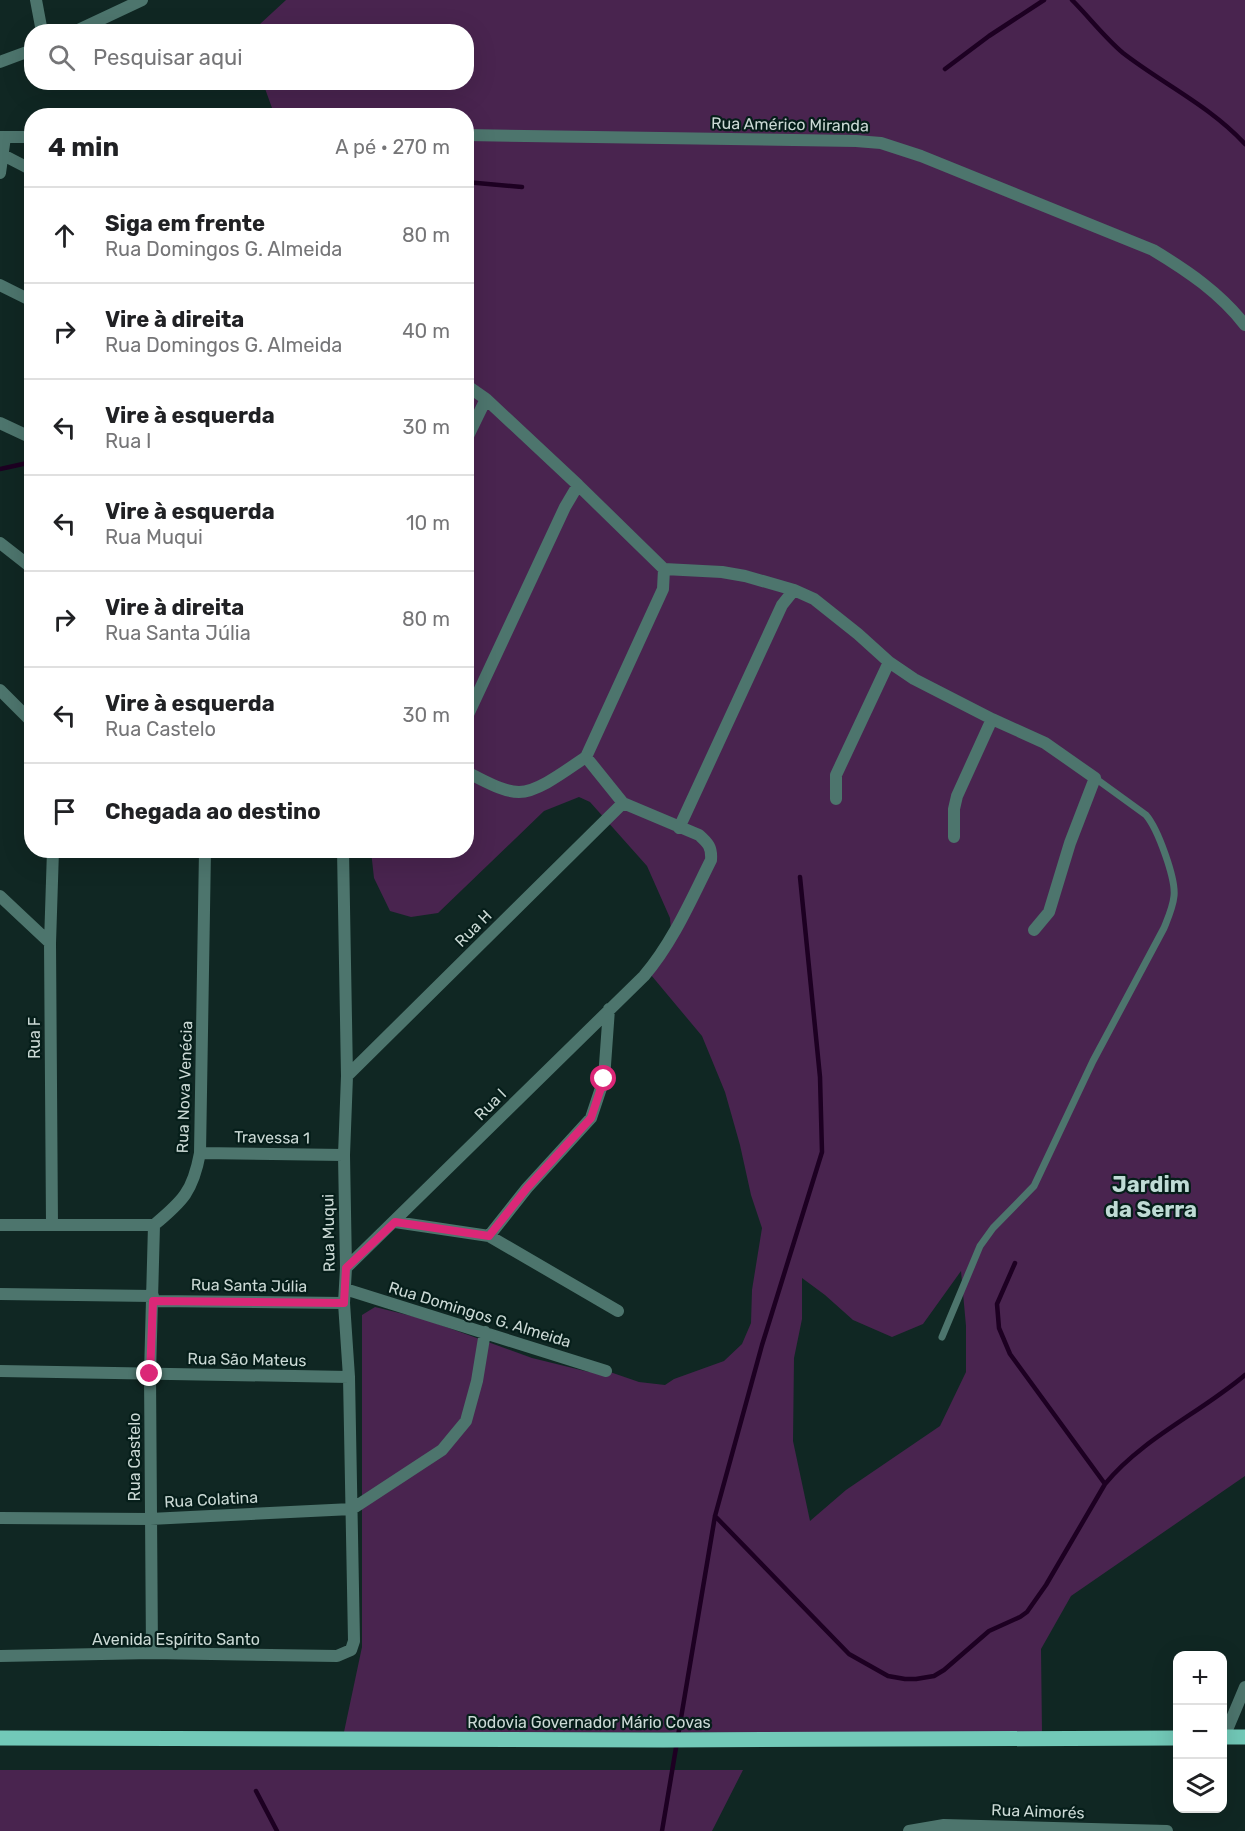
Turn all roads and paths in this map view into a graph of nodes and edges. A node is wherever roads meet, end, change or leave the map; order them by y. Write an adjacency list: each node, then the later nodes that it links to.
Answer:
1 (36, 0): 3 (street)
2 (142, 0): 4 (street)
3 (40, 24)
4 (91, 24)
5 (24, 53): 6 (street)
6 (0, 62)
7 (474, 135): 15 (street, Rua Américo Miranda)
8 (2, 137): 9 (street); 10 (street)
9 (24, 137)
10 (3, 155): 11 (street); 12 (street)
11 (24, 166)
12 (0, 173)
13 (0, 285): 14 (street)
14 (24, 297)
15 (1245, 325)
16 (474, 391): 17 (street)
17 (486, 399): 19 (street); 21 (street)
18 (0, 423): 20 (street)
19 (474, 424)
20 (24, 434)
21 (578, 485): 24 (street); 28 (street)
22 (0, 543): 23 (street)
23 (24, 562)
24 (664, 569): 25 (street); 31 (street)
25 (794, 590): 26 (street); 36 (street)
26 (890, 662): 30 (street); 34 (street)
27 (0, 690): 29 (street)
28 (474, 701)
29 (24, 714)
30 (992, 719): 33 (street); 37 (street)
31 (586, 757): 32 (street); 35 (street)
32 (474, 776)
33 (1095, 778): 42 (street); 60 (lane)
34 (836, 799)
35 (623, 803): 36 (street); 45 (street, Rua H)
36 (680, 828): 44 (street, Rua I)
37 (954, 837)
38 (53, 858): 43 (street, Rua F)
39 (206, 858): 46 (street, Rua Nova Venécia)
40 (342, 858): 45 (street, Rua Muqui)
41 (0, 896): 43 (street)
42 (1034, 930)
43 (50, 943): 50 (street, Rua F)
44 (609, 1009): 48 (street, Rua I); 52 (street)
45 (347, 1076): 47 (street, Rua Muqui)
46 (200, 1153): 47 (street, Travessa 1); 51 (street, Rua Nova Venécia)
47 (344, 1155): 53 (street, Rua Muqui)
48 (395, 1222): 52 (street); 53 (street, Rua I)
49 (0, 1225): 50 (street)
50 (52, 1225): 51 (street)
51 (154, 1225): 56 (street, Rua Castelo)
52 (489, 1236): 58 (street)
53 (346, 1268): 54 (street, Rua Muqui)
54 (345, 1289): 57 (street, Rua Muqui); 59 (street, Rua Domingos G. Almeida)
55 (0, 1294): 56 (street, Rua Santa Júlia)
56 (153, 1298): 57 (street, Rua Santa Júlia); 63 (street, Rua Castelo)
57 (344, 1303): 64 (street, Rua Muqui)
58 (618, 1311)
59 (485, 1332): 62 (street, Rua Domingos G. Almeida); 65 (street)
60 (942, 1337)
61 (0, 1371): 63 (street, Rua São Mateus)
62 (606, 1371)
63 (150, 1374): 64 (street, Rua São Mateus); 67 (street, Rua Castelo)
64 (349, 1377): 65 (street, Rua Muqui)
65 (352, 1509): 67 (street, Rua Colatina); 68 (street, Rua Muqui)
66 (0, 1518): 67 (street, Rua Colatina)
67 (150, 1519): 69 (street, Rua Castelo)
68 (351, 1650): 69 (street, Avenida Espírito Santo)
69 (152, 1653): 70 (street, Avenida Espírito Santo)
70 (0, 1656)
71 (1245, 1687): 72 (street)
72 (1227, 1728)
73 (1227, 1737): 74 (main road)
74 (1245, 1737)
75 (0, 1738): 76 (main road, Rodovia Governador Mário Covas)
76 (1173, 1738)
77 (909, 1831): 78 (street, Rua Aimorés)
78 (1167, 1831)

